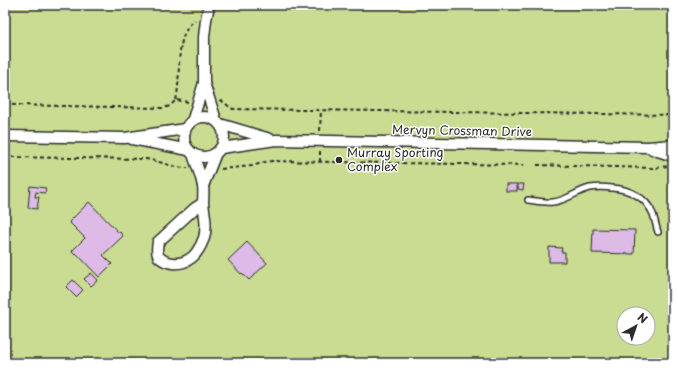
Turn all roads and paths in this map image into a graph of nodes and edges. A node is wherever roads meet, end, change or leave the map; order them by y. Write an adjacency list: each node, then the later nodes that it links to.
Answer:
1 (209, 9): 2 (street); 3 (path)
2 (204, 84): 8 (street); 9 (street)
3 (176, 100): 4 (path); 6 (path)
4 (192, 103)
5 (215, 103): 7 (path)
6 (5, 104)
7 (673, 115)
8 (193, 119): 9 (street); 10 (street)
9 (218, 122): 13 (street, Mervyn Crossman Drive); 16 (street)
10 (185, 129): 12 (street); 17 (street)
11 (5, 136): 12 (street)
12 (124, 138): 17 (street)
13 (276, 140): 15 (street, Mervyn Crossman Drive); 16 (street, Mervyn Crossman Drive)
14 (673, 145): 15 (street, Mervyn Crossman Drive)
15 (648, 147): 18 (street, Mervyn Crossman Drive)
16 (218, 150): 17 (street); 25 (street)
17 (191, 152): 25 (street)
18 (673, 156)
19 (5, 157): 23 (path)
20 (523, 165): 24 (path)
21 (536, 165): 22 (path)
22 (673, 167)
23 (191, 168)
24 (216, 168)
25 (203, 186): 27 (street)
26 (528, 200): 28 (lane)
27 (203, 203): 27 (street)
28 (658, 232)

